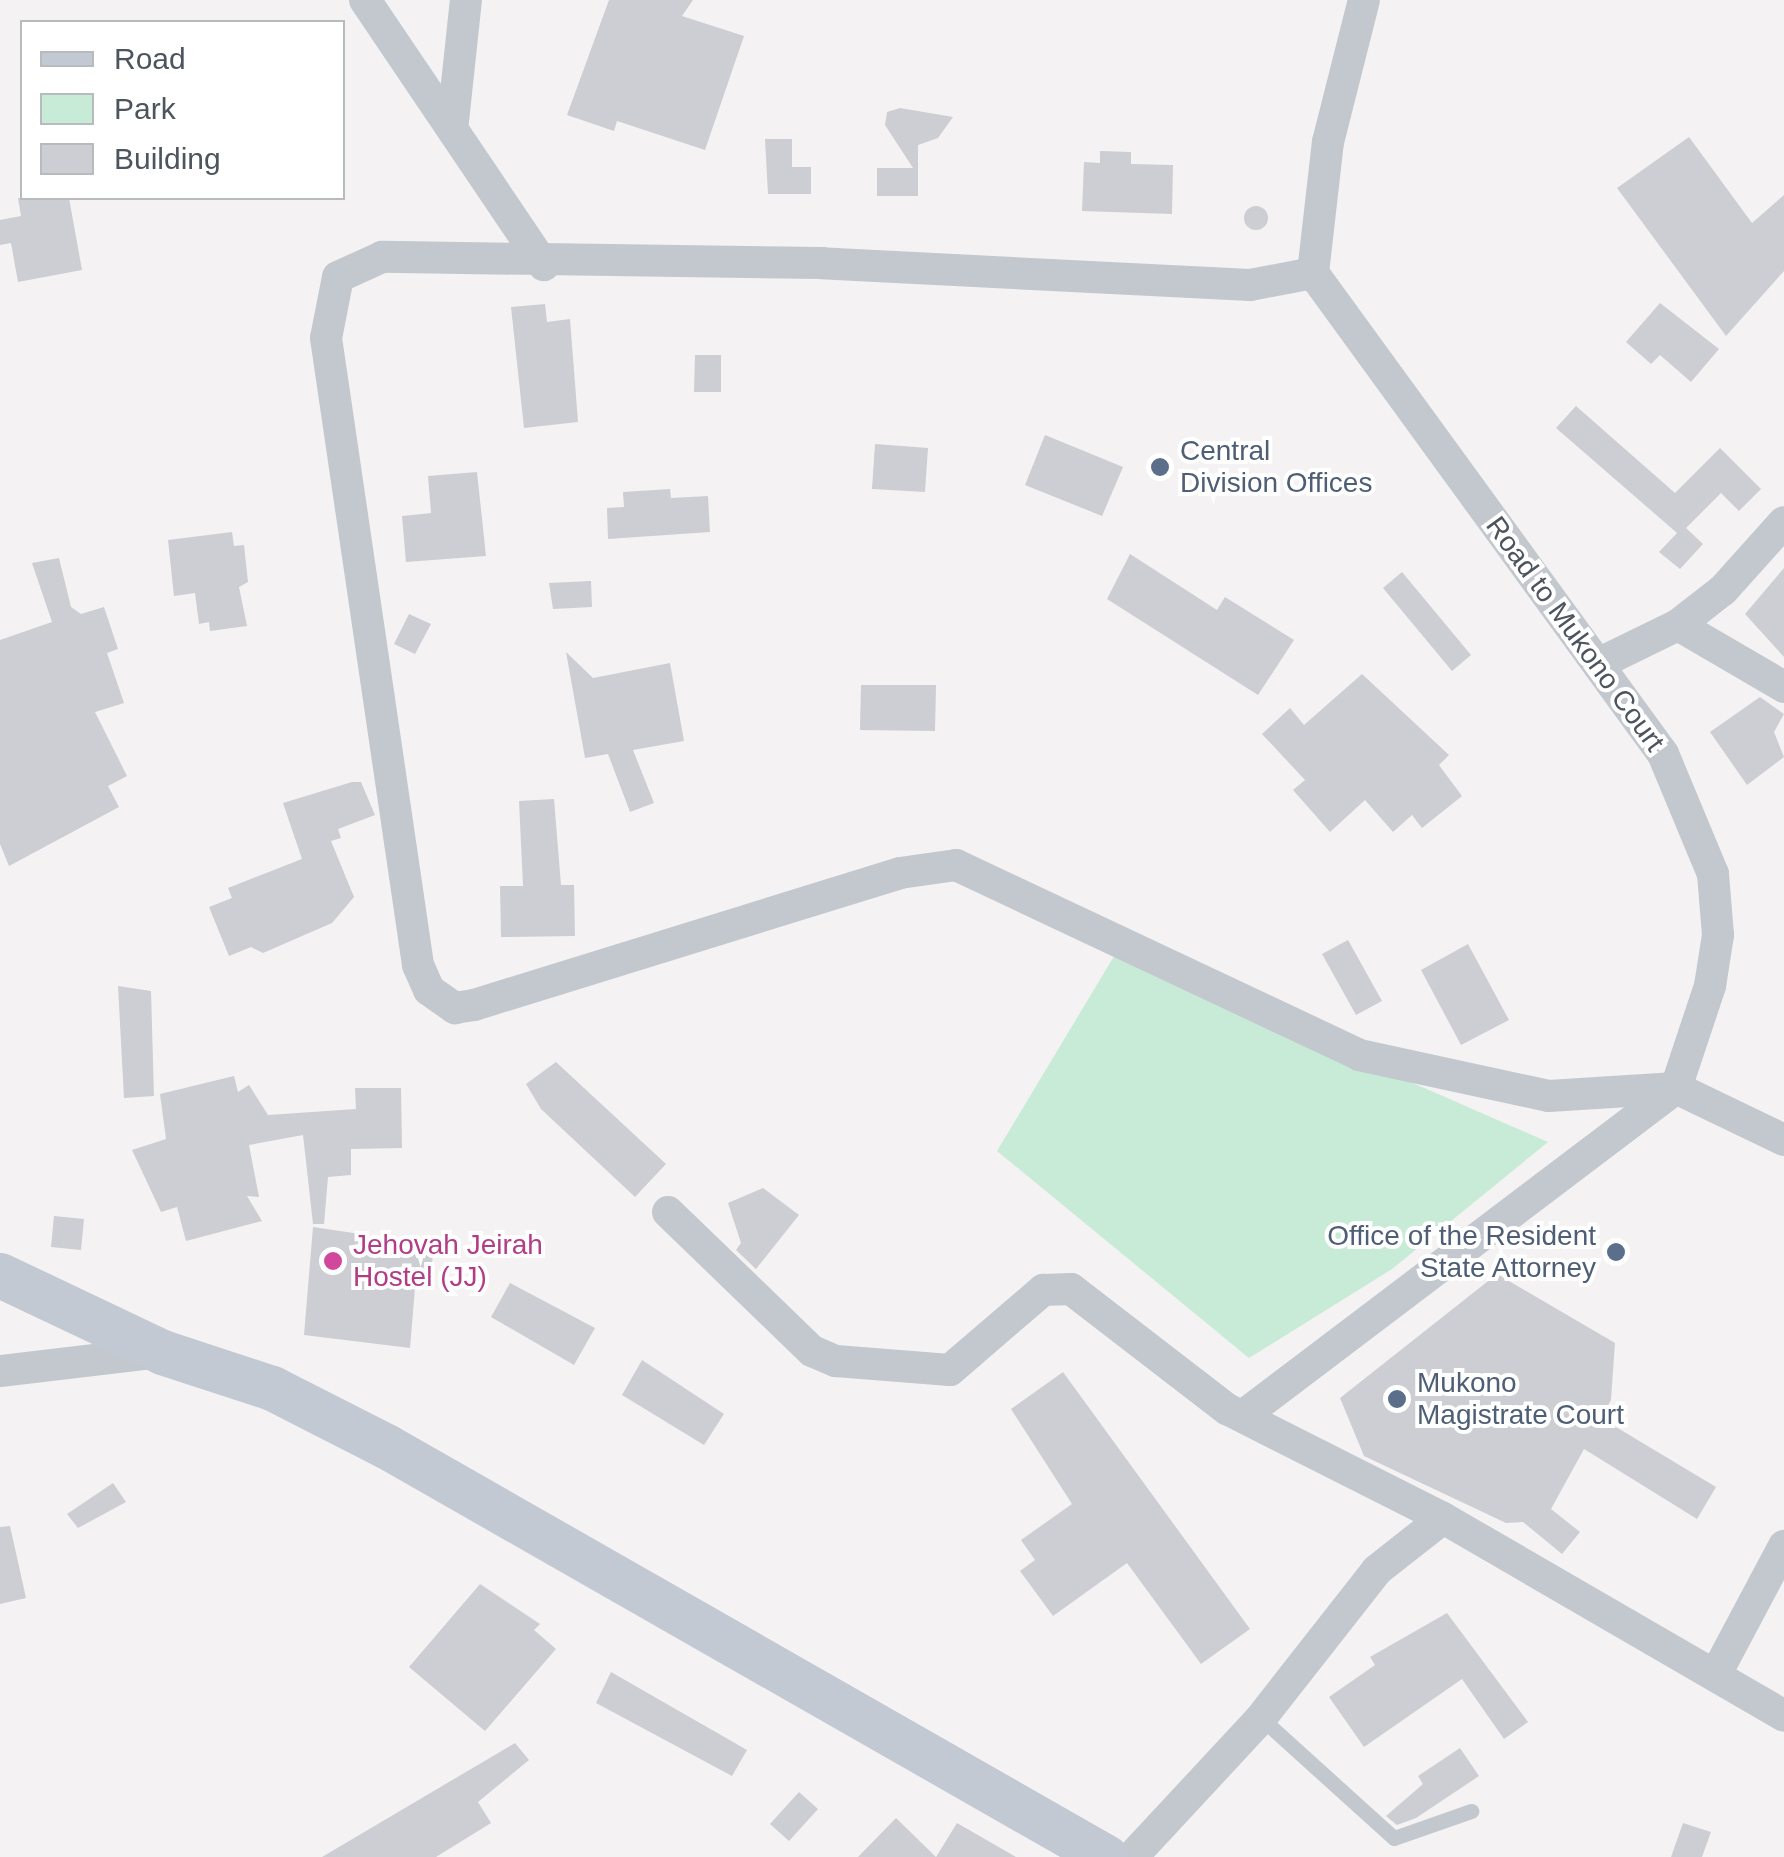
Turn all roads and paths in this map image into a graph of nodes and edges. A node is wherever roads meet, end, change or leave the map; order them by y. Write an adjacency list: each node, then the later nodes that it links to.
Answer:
1 (365, 0): 4 (street)
2 (466, 0): 4 (street)
3 (1364, 0): 6 (street)
4 (453, 121): 5 (street)
5 (544, 264): 6 (street); 11 (street)
6 (1313, 272): 9 (street, Road to Mukono Court)
7 (1784, 522): 8 (street)
8 (1678, 624): 9 (street); 10 (street)
9 (1598, 664): 11 (street, Road to Mukono Court)
10 (1784, 687)
11 (1676, 1088): 12 (street); 17 (street)
12 (1784, 1140)
13 (668, 1212): 17 (street)
14 (0, 1275): 15 (street)
15 (162, 1352): 16 (street); 24 (street)
16 (0, 1371)
17 (1244, 1415): 18 (street)
18 (1443, 1518): 20 (street); 22 (street)
19 (1784, 1546): 20 (street)
20 (1717, 1672): 21 (street)
21 (1784, 1716)
22 (1261, 1718): 23 (lane); 25 (street)
23 (1471, 1811)
24 (1106, 1857)
25 (1132, 1857)

